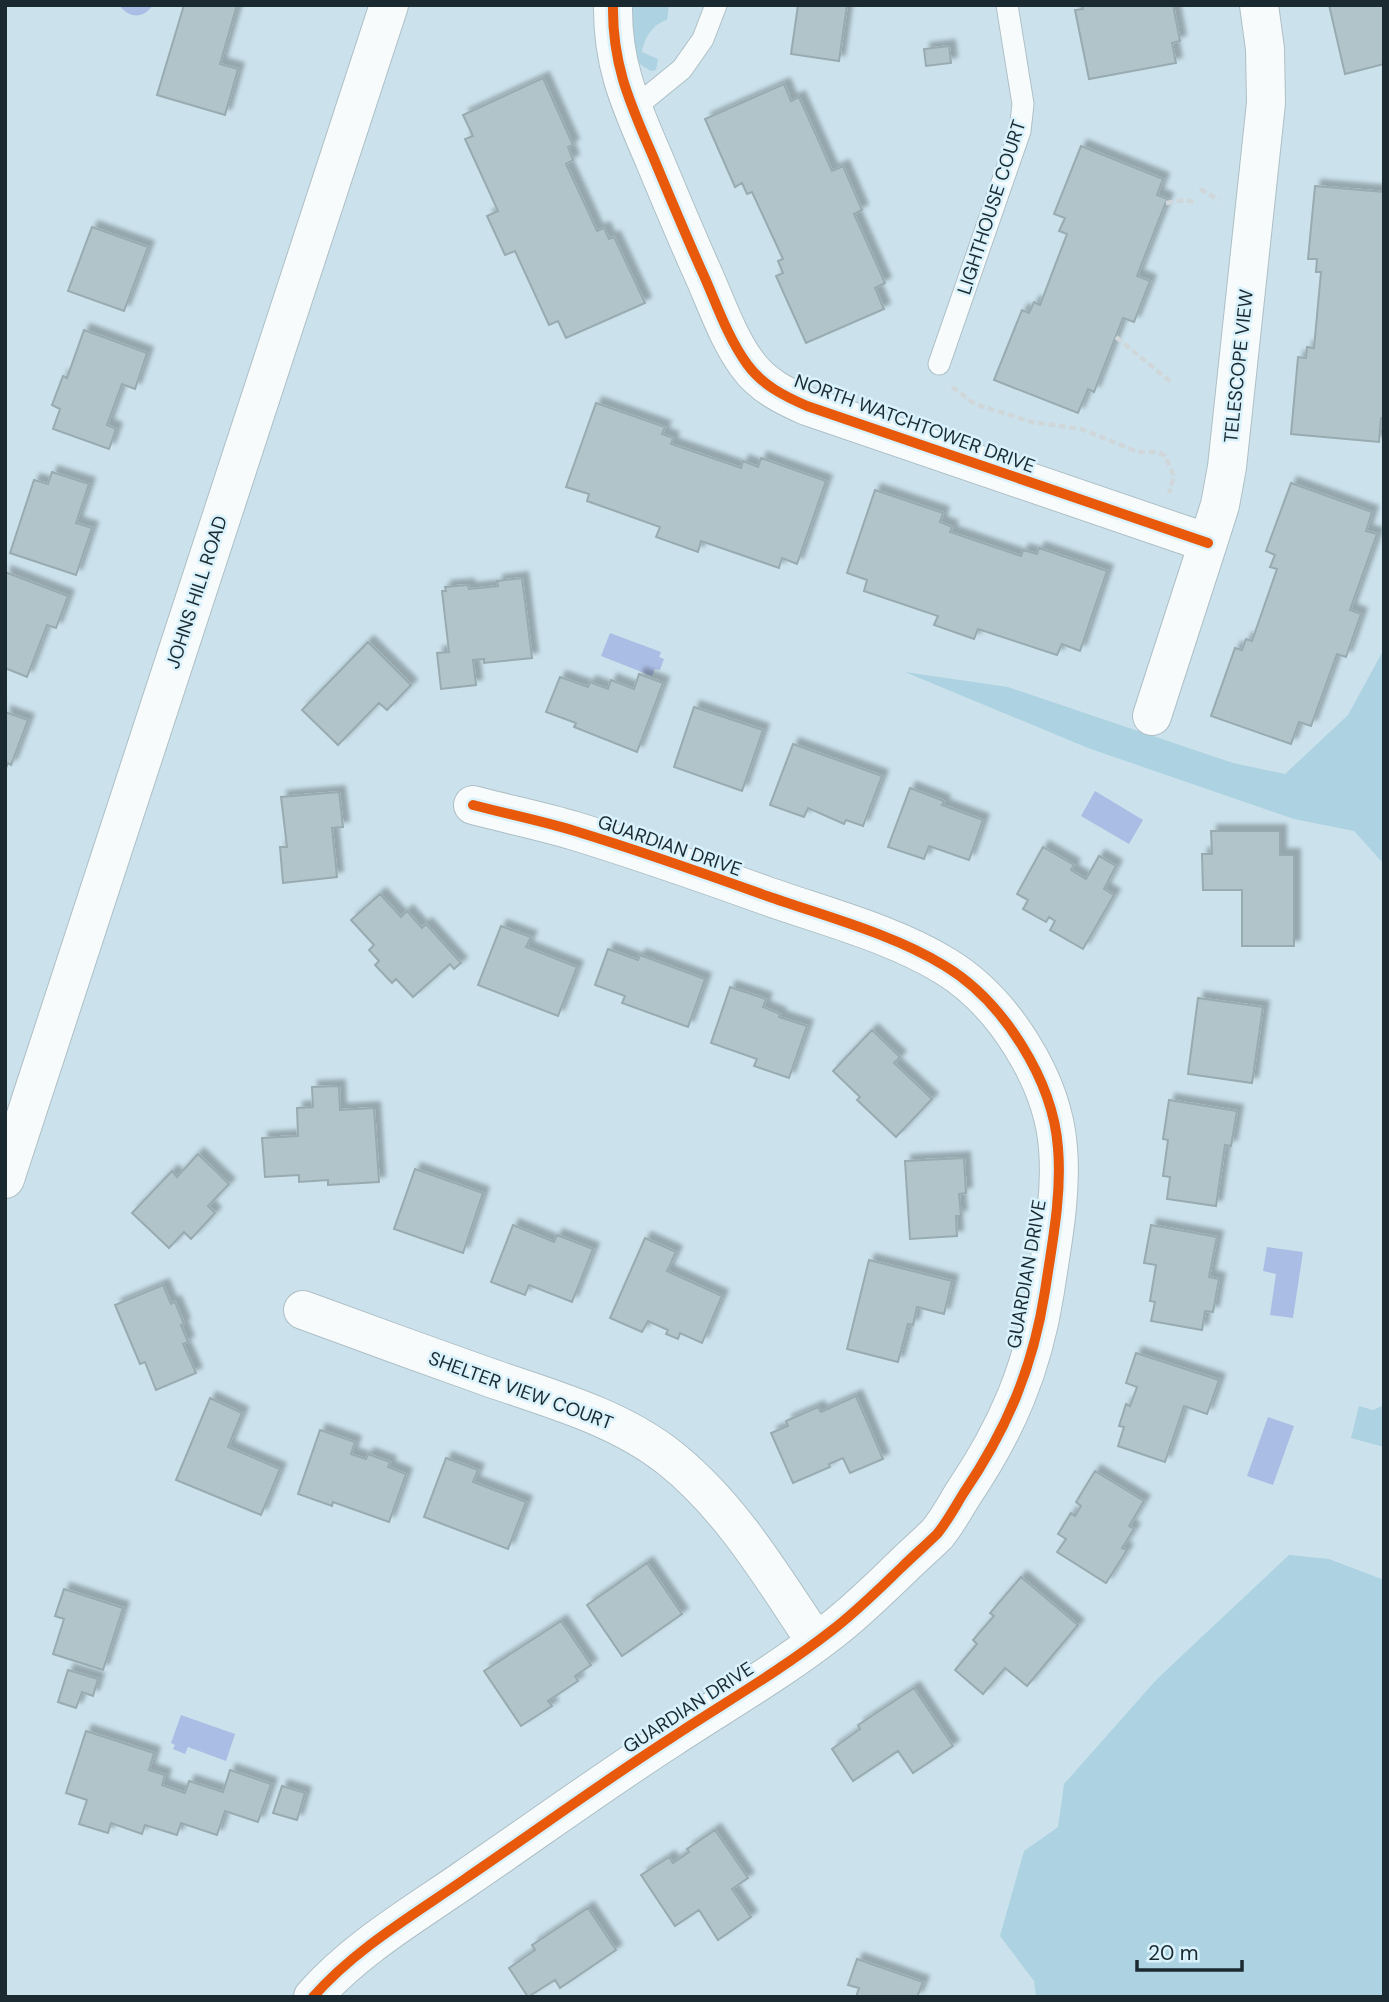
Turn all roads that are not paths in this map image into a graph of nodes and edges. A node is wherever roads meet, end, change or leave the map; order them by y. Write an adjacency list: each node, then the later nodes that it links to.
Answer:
1 (389, 5): 11 (street, JOHNS HILL ROAD)
2 (612, 5): 6 (street, NORTH WATCHTOWER DRIVE)
3 (716, 5): 6 (lane)
4 (1007, 5): 7 (lane, LIGHTHOUSE COURT)
5 (1259, 5): 8 (street, TELESCOPE VIEW)
6 (633, 109): 8 (street, NORTH WATCHTOWER DRIVE)
7 (939, 364)
8 (1208, 543): 9 (street, TELESCOPE VIEW)
9 (1152, 716)
10 (473, 805): 13 (street, GUARDIAN DRIVE)
11 (9, 1156)
12 (303, 1310): 13 (street, SHELTER VIEW COURT)
13 (816, 1642): 14 (street, GUARDIAN DRIVE)
14 (313, 1997)

